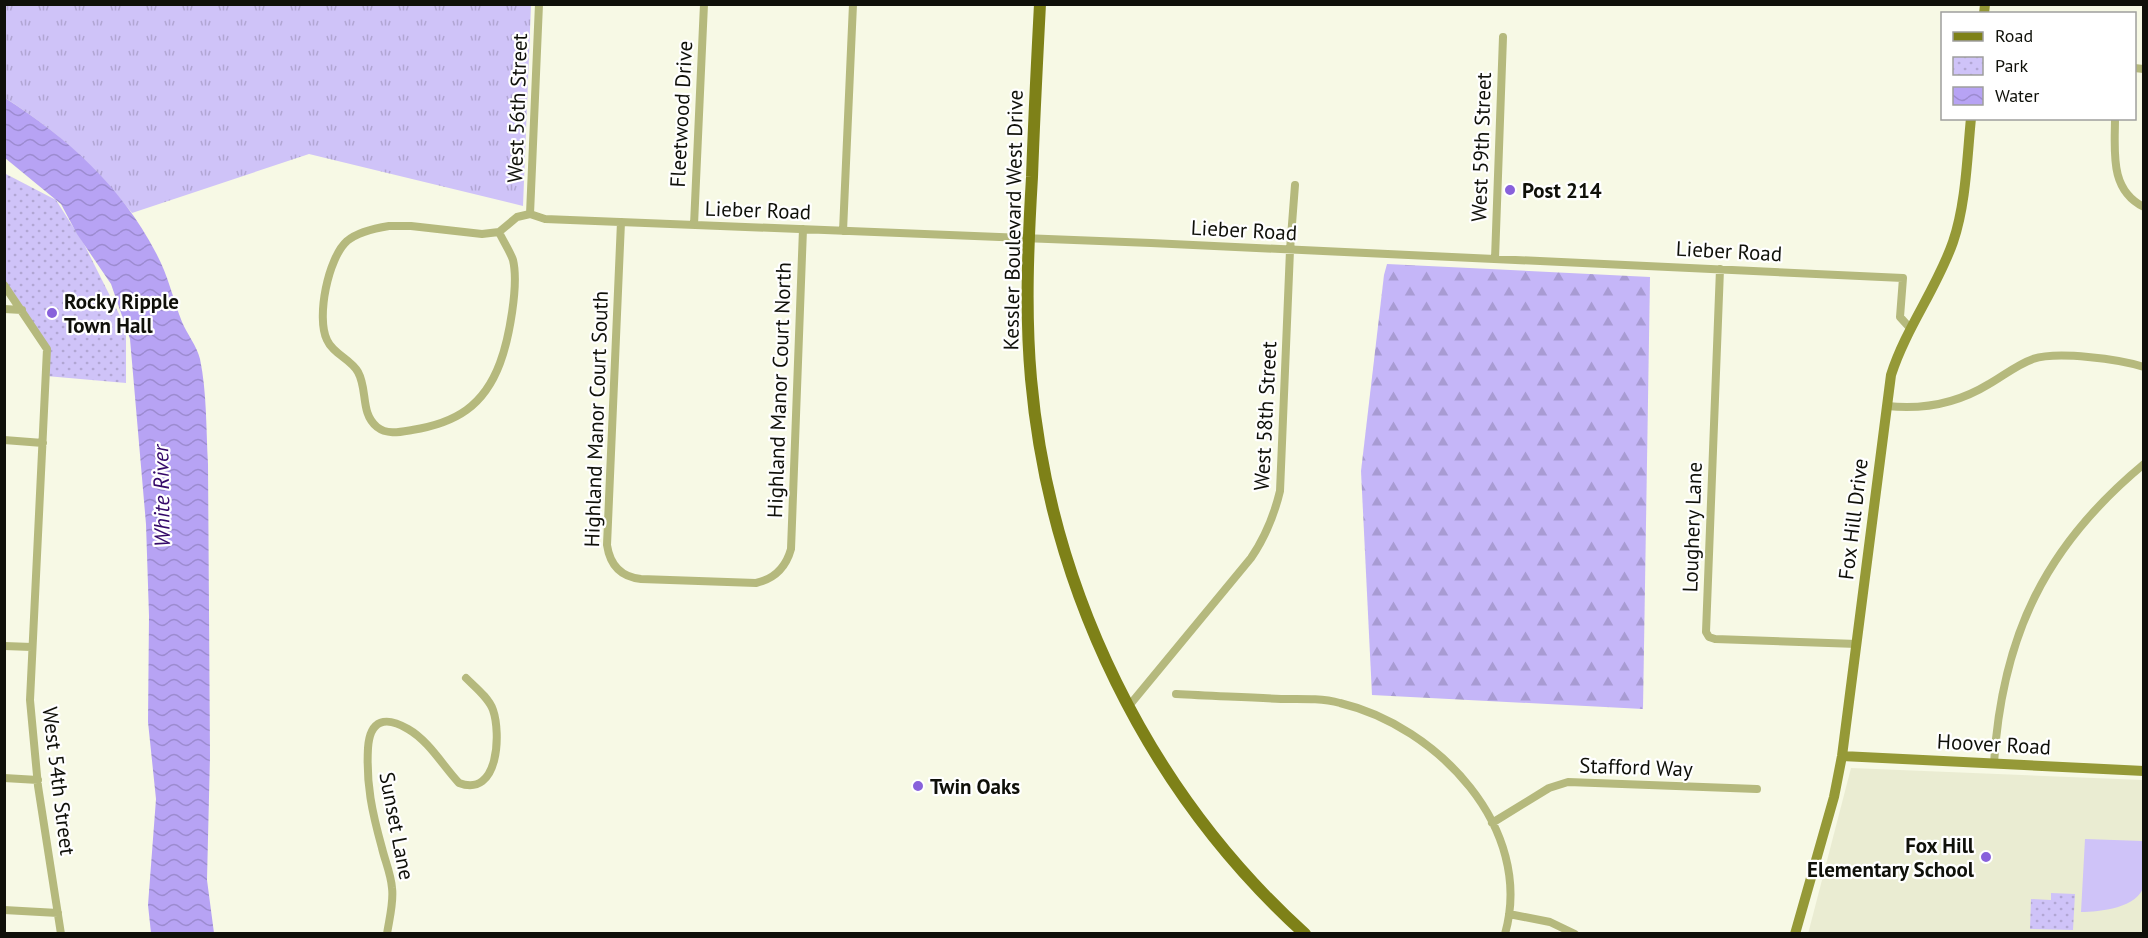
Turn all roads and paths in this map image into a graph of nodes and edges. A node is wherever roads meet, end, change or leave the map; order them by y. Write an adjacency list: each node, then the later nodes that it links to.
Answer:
1 (539, 4): 10 (street, West 56th Street)
2 (704, 4): 12 (street, Fleetwood Drive)
3 (853, 4): 14 (street)
4 (1040, 4): 16 (main road, Kessler Boulevard West Drive)
5 (1503, 37): 18 (street, West 59th Street)
6 (1971, 120): 23 (street, Fox Hill Drive)
7 (2115, 120): 9 (street)
8 (1295, 185): 17 (street, West 58th Street)
9 (2144, 207)
10 (530, 214): 11 (street, Lieber Road); 15 (street)
11 (621, 222): 12 (street, Lieber Road); 29 (street, Highland Manor Court South)
12 (694, 225): 13 (street, Lieber Road)
13 (803, 229): 14 (street, Lieber Road); 29 (street, Highland Manor Court North)
14 (843, 231): 16 (street, Lieber Road)
15 (499, 232): 15 (street)
16 (1029, 238): 17 (street, Lieber Road); 35 (main road, Kessler Boulevard West Drive)
17 (1290, 250): 18 (street, Lieber Road); 35 (street, West 58th Street)
18 (1495, 259): 19 (street, Lieber Road)
19 (1720, 269): 23 (street, Lieber Road); 30 (street, Loughery Lane)
20 (4, 285): 22 (street, West 54th Street)
21 (4, 309): 22 (street)
22 (22, 310): 27 (street, West 54th Street)
23 (1910, 328): 25 (street, Fox Hill Drive)
24 (2144, 367): 25 (street)
25 (1887, 406): 30 (street, Fox Hill Drive)
26 (4, 440): 27 (street)
27 (43, 443): 32 (street, West 54th Street)
28 (2144, 464): 37 (street)
29 (790, 553)
30 (1857, 645): 36 (street, Fox Hill Drive)
31 (4, 646): 32 (street)
32 (32, 647): 40 (street, West 54th Street)
33 (466, 678): 47 (street, Sunset Lane)
34 (1176, 694): 42 (street)
35 (1128, 706): 48 (main road, Kessler Boulevard West Drive)
36 (1842, 756): 37 (street, Hoover Road); 51 (street, Fox Hill Drive)
37 (1994, 763): 38 (street, Hoover Road)
38 (2144, 771)
39 (4, 778): 40 (street)
40 (38, 780): 44 (street, West 54th Street)
41 (1757, 789): 42 (street, Stafford Way)
42 (1492, 823): 45 (street)
43 (4, 910): 44 (street)
44 (58, 913): 46 (street, West 54th Street)
45 (1509, 914): 49 (street); 50 (street)
46 (61, 933)
47 (387, 933)
48 (1305, 933)
49 (1505, 933)
50 (1575, 933)
51 (1795, 933)

